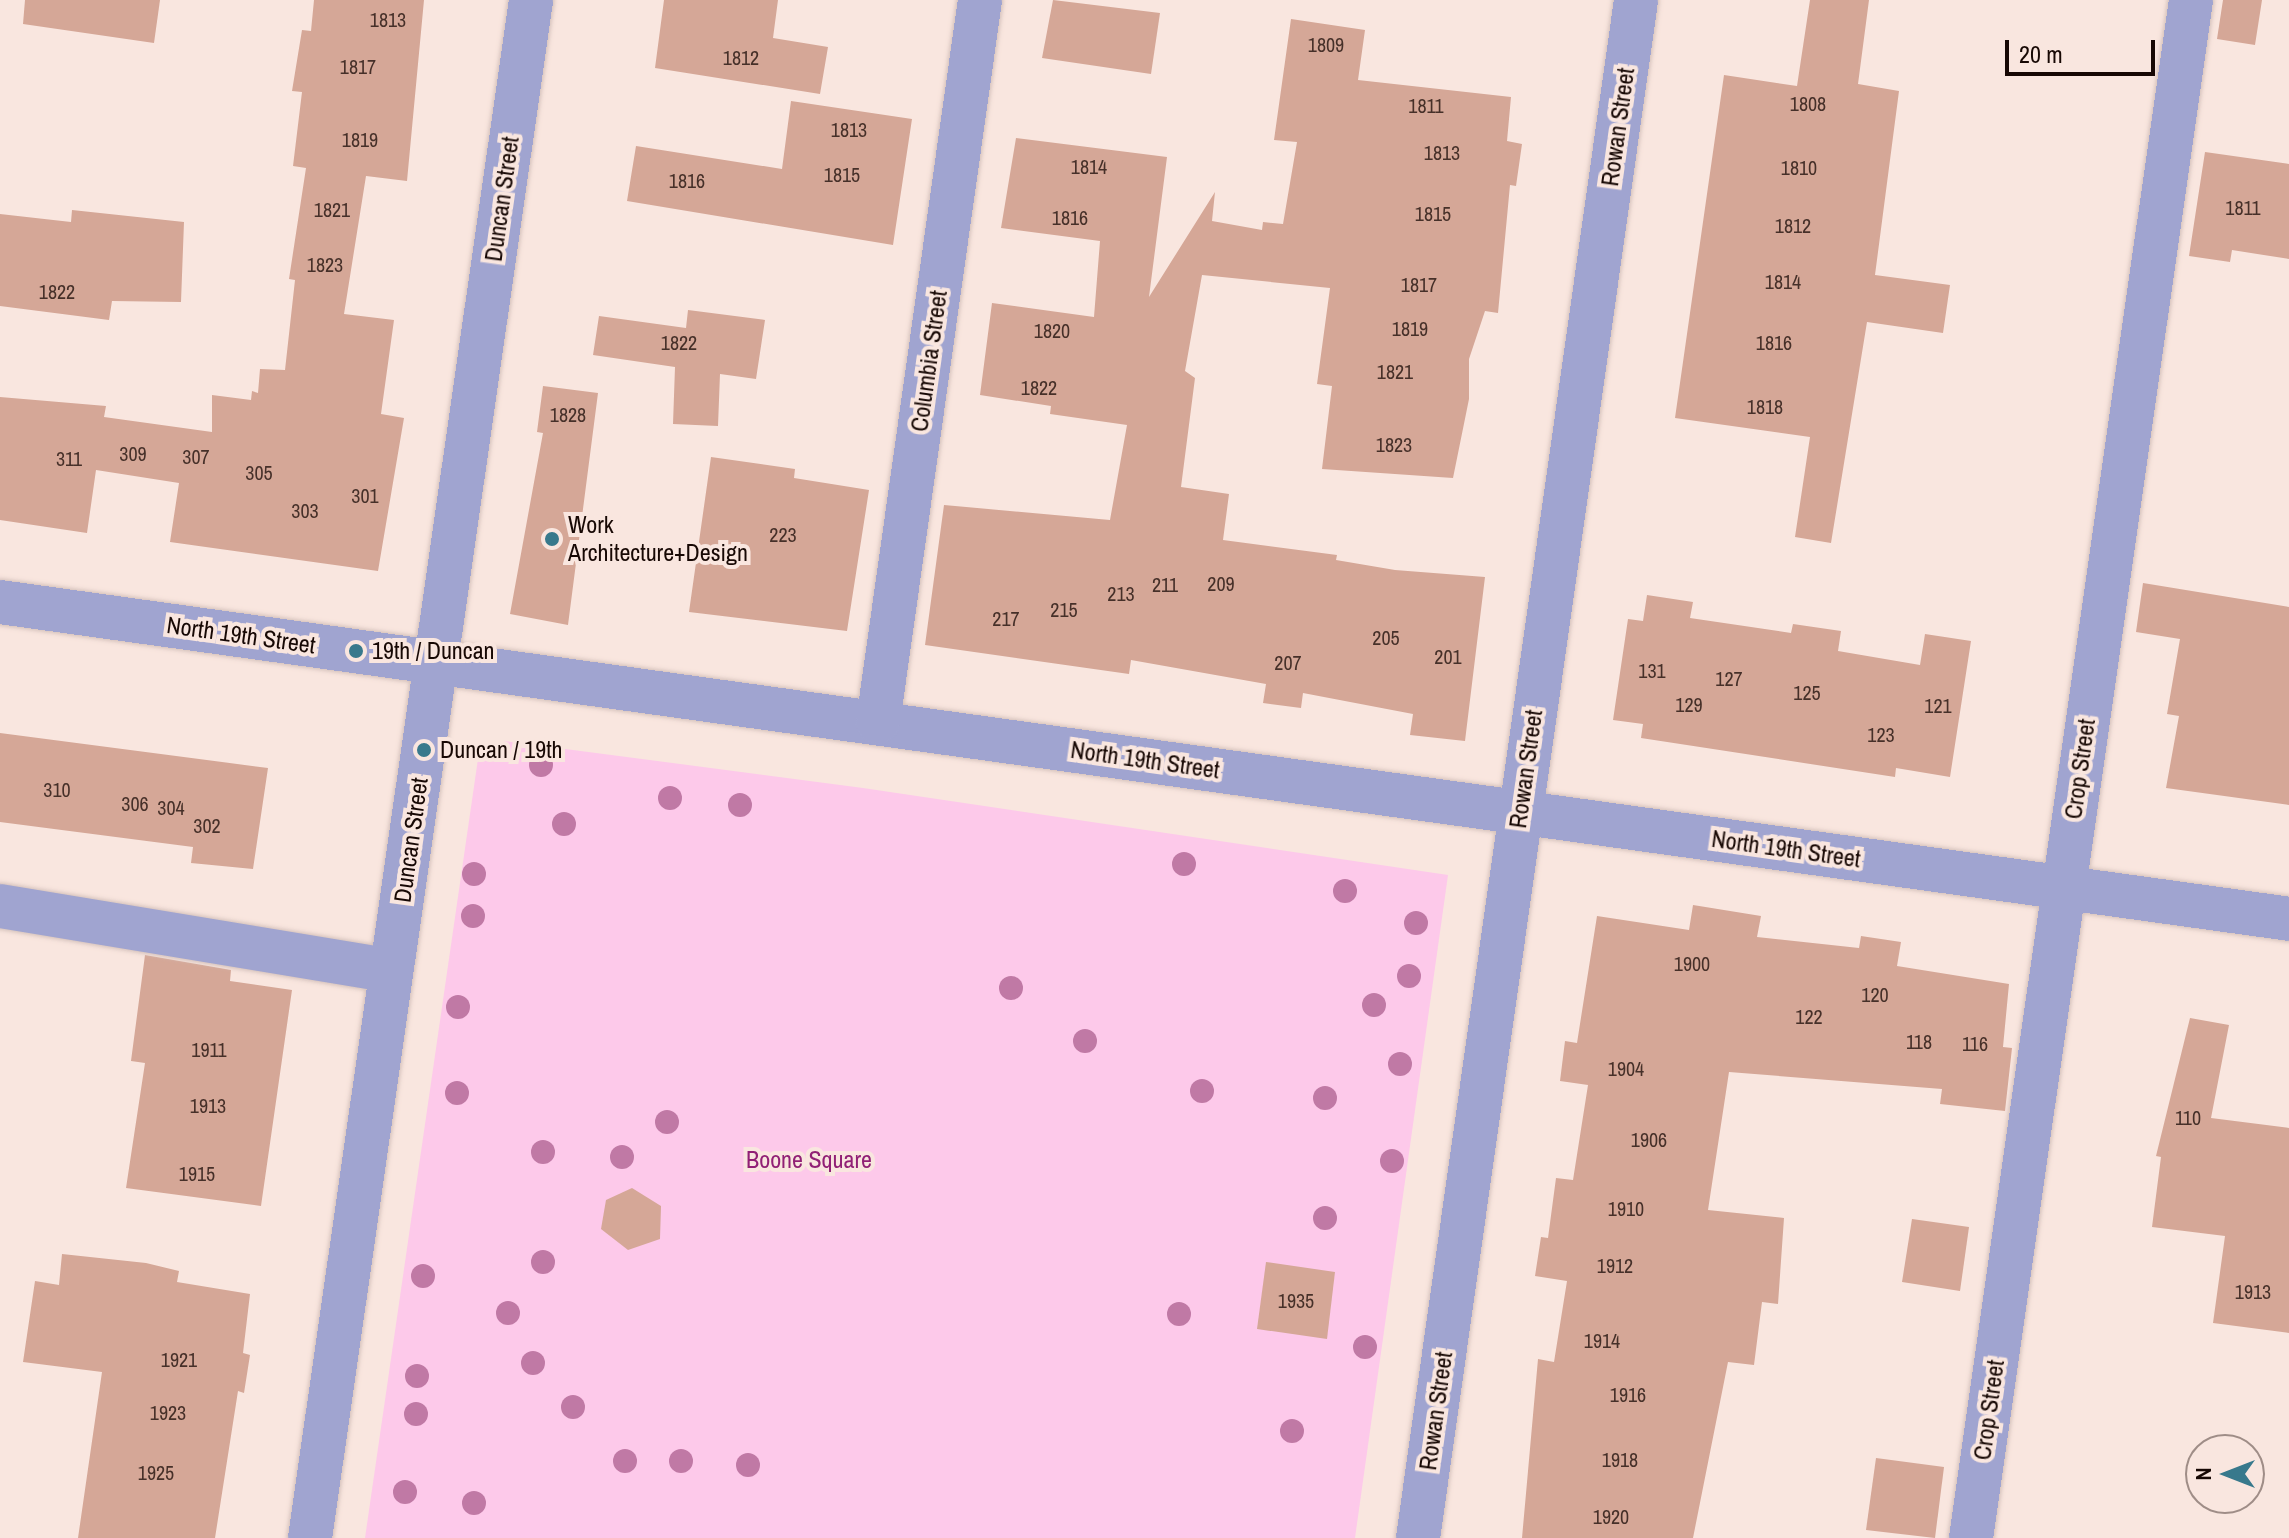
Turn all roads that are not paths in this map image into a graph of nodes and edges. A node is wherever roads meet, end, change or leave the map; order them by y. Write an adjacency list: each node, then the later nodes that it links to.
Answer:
1 (531, 0): 6 (street, Duncan Street)
2 (980, 0): 7 (street, Columbia Street)
3 (1636, 0): 8 (street, Rowan Street)
4 (2191, 0): 9 (street, Crop Street)
5 (0, 602): 6 (street, North 19th Street)
6 (436, 661): 7 (street, North 19th Street); 12 (street, Duncan Street)
7 (878, 722): 8 (street, North 19th Street)
8 (1519, 811): 9 (street, North 19th Street); 14 (street, Rowan Street)
9 (2063, 887): 11 (street, North 19th Street); 15 (street, Crop Street)
10 (0, 906): 12 (street)
11 (2289, 919)
12 (391, 971): 13 (street, Duncan Street)
13 (310, 1538)
14 (1418, 1538)
15 (1971, 1538)

